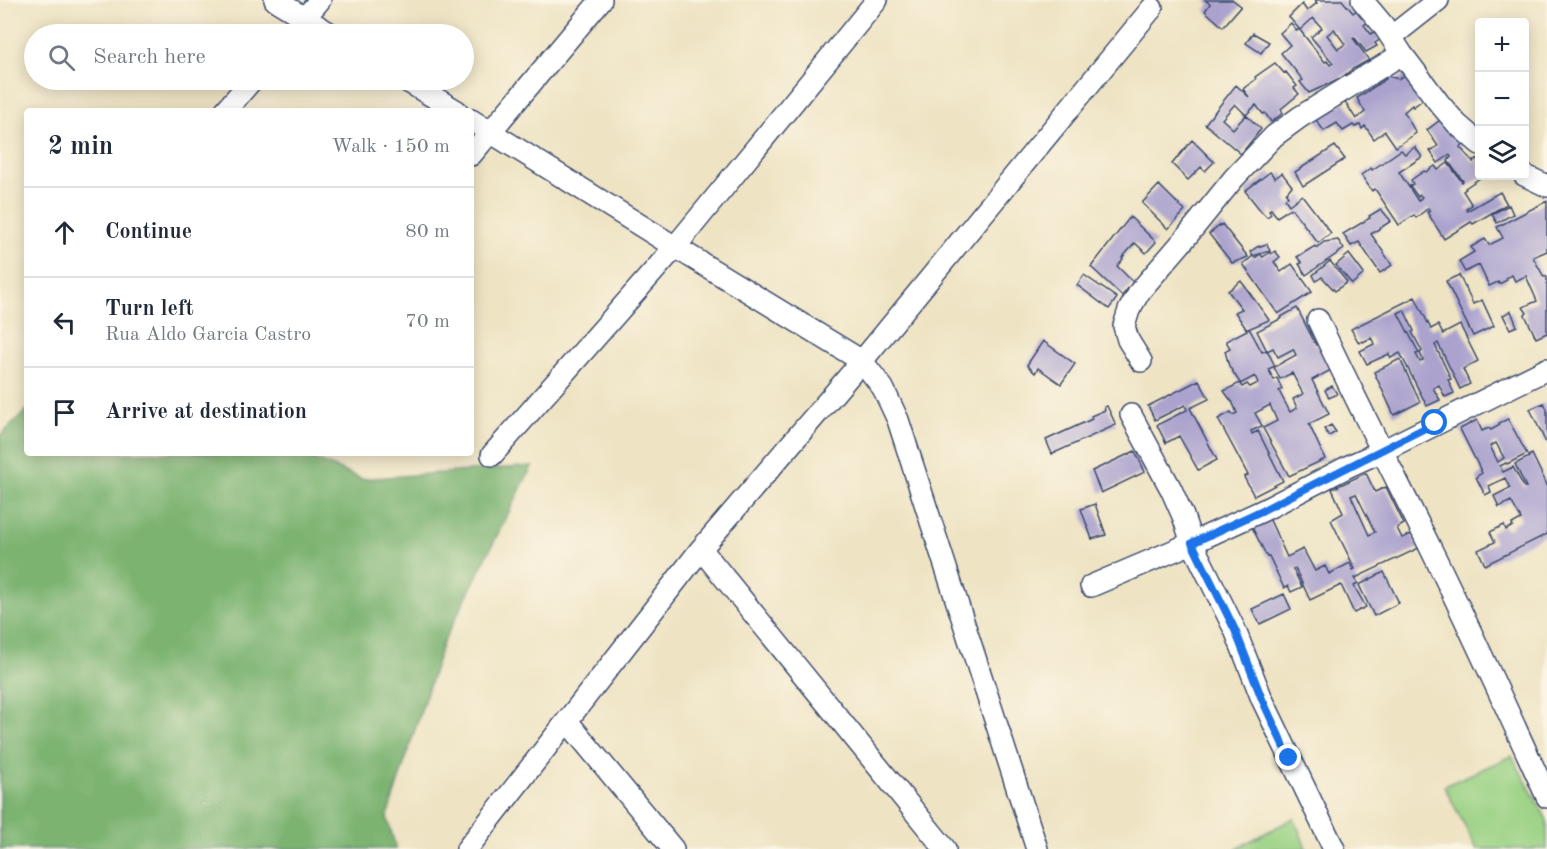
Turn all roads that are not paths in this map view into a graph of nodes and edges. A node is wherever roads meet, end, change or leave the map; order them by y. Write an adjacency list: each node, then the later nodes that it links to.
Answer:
1 (275, 0): 8 (street)
2 (320, 0): 8 (street)
3 (601, 0): 17 (street)
4 (877, 0): 22 (street)
5 (1362, 0): 11 (street)
6 (1438, 0): 11 (street)
7 (1152, 8): 24 (street)
8 (305, 18): 9 (street); 10 (street)
9 (300, 24)
10 (315, 24)
11 (1396, 46): 18 (street); 25 (street)
12 (243, 90): 14 (street)
13 (421, 90): 15 (street)
14 (228, 108)
15 (451, 108)
16 (474, 122): 17 (street)
17 (491, 132): 19 (street); 22 (street)
18 (1475, 140)
19 (474, 152)
20 (1529, 177): 21 (street)
21 (1547, 186)
22 (675, 247): 24 (street); 29 (street)
23 (1318, 320): 28 (street)
24 (862, 361): 31 (street); 38 (street)
25 (1141, 361)
26 (1547, 369): 28 (street)
27 (1131, 415): 30 (street)
28 (1382, 451): 30 (street); 34 (street)
29 (492, 455)
30 (1192, 543): 32 (street); 39 (street)
31 (701, 549): 33 (street); 37 (street)
32 (1091, 586)
33 (567, 721): 35 (street); 36 (street)
34 (1547, 796)
35 (466, 849)
36 (673, 849)
37 (945, 849)
38 (1037, 849)
39 (1334, 849)

